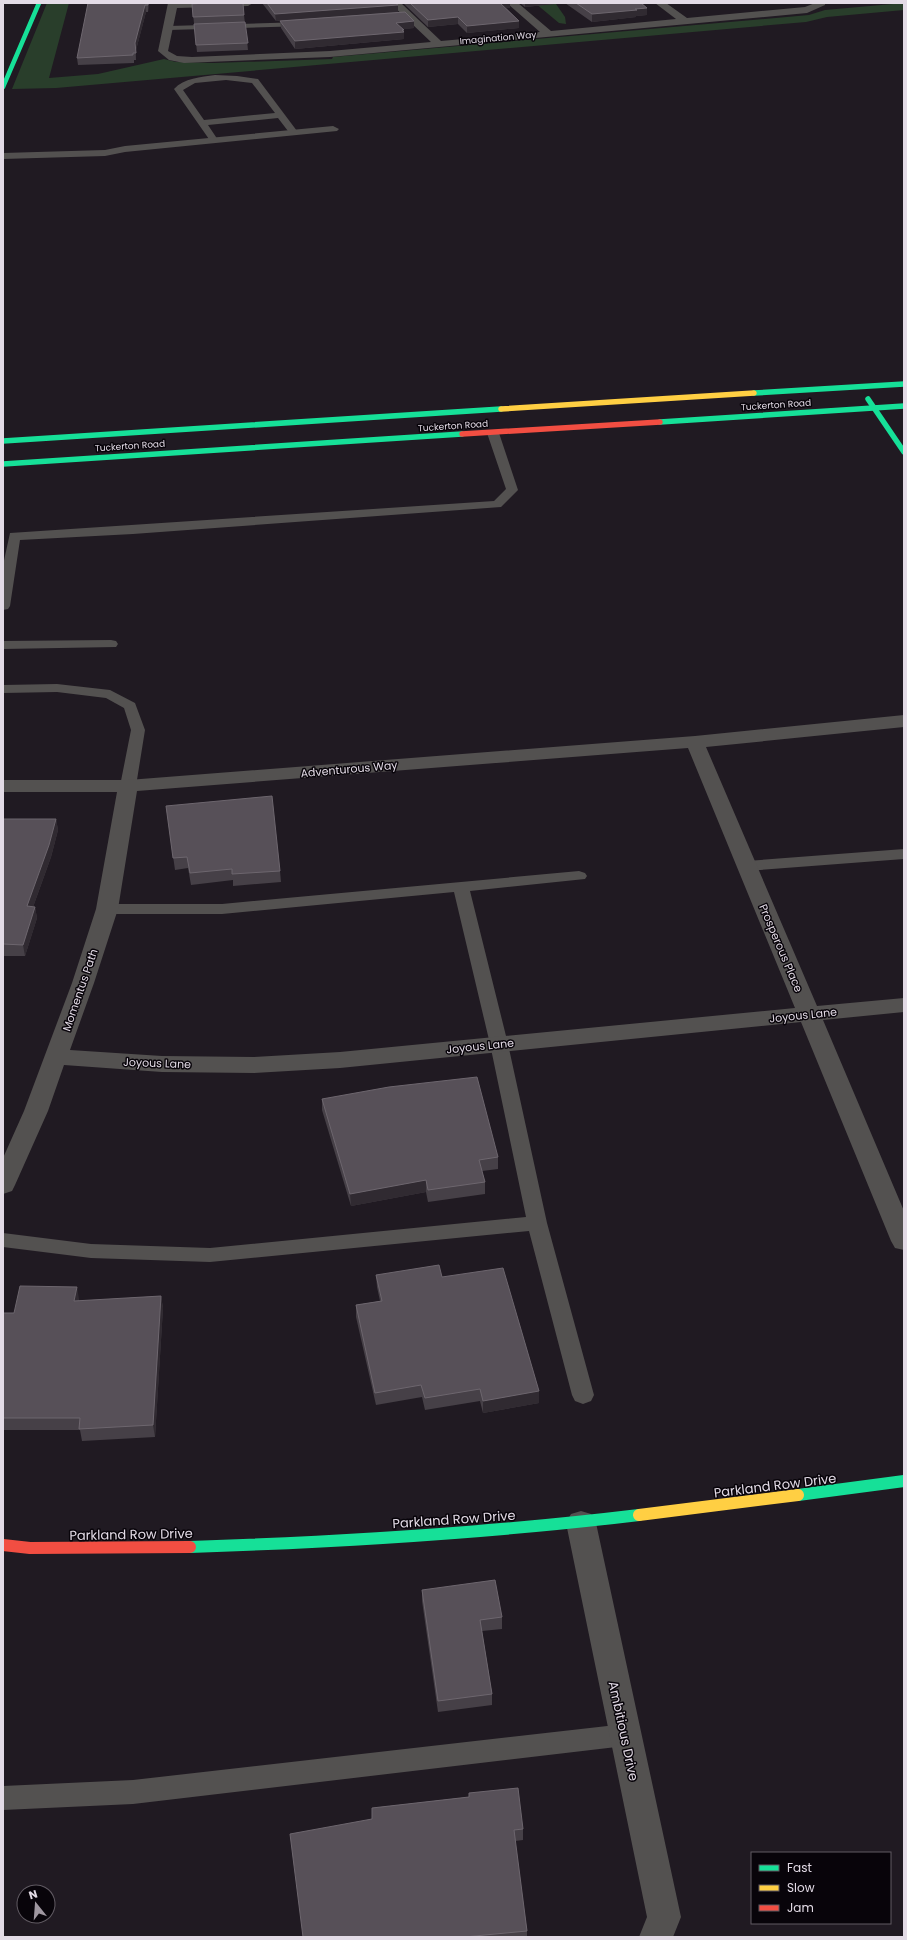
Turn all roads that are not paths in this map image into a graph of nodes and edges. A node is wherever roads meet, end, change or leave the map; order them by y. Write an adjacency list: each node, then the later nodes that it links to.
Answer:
1 (39, 3): 15 (main road)
2 (248, 3): 6 (street)
3 (395, 3): 8 (street)
4 (512, 3): 13 (street)
5 (660, 3): 10 (street)
6 (173, 4): 12 (street)
7 (820, 4): 10 (street, Imagination Way)
8 (409, 15): 9 (lane); 14 (street)
9 (396, 16)
10 (685, 21): 13 (street, Imagination Way)
11 (312, 24): 12 (lane)
12 (169, 28): 14 (street, Imagination Way)
13 (549, 34): 14 (street, Imagination Way)
14 (438, 44)
15 (3, 87)
16 (281, 115): 17 (lane); 17 (lane); 19 (lane)
17 (202, 123): 20 (lane)
18 (334, 129): 19 (street)
19 (294, 133): 20 (street)
20 (214, 140): 22 (street)
21 (3, 147): 22 (street)
22 (125, 149): 23 (street)
23 (3, 156)
24 (900, 384): 25 (main road, Tuckerton Road); 26 (main road)
25 (859, 387): 28 (main road); 30 (main road, Tuckerton Road)
26 (904, 394)
27 (904, 406): 28 (main road, Tuckerton Road)
28 (874, 408): 29 (main road, Tuckerton Road); 31 (main road)
29 (493, 433): 32 (main road, Tuckerton Road); 33 (lane)
30 (3, 441)
31 (904, 452)
32 (3, 464)
33 (3, 606)
34 (111, 644): 35 (lane)
35 (3, 645)
36 (3, 689): 40 (lane)
37 (904, 721): 38 (street, Adventurous Way)
38 (695, 742): 40 (street, Adventurous Way); 42 (street, Prosperous Place)
39 (3, 786): 40 (street, Adventurous Way)
40 (128, 786): 45 (street, Momentus Path)
41 (904, 854): 42 (lane)
42 (747, 866): 47 (street, Prosperous Place)
43 (579, 876): 44 (lane)
44 (461, 887): 45 (lane); 48 (lane)
45 (107, 909): 49 (street, Momentus Path)
46 (904, 1005): 47 (street, Joyous Lane)
47 (809, 1014): 48 (street, Joyous Lane); 53 (street, Prosperous Place)
48 (499, 1044): 49 (street, Joyous Lane); 51 (lane)
49 (56, 1057): 50 (street, Momentus Path)
50 (3, 1185)
51 (537, 1222): 52 (lane); 54 (lane)
52 (3, 1240)
53 (904, 1242)
54 (583, 1395)
55 (904, 1481): 56 (main road, Parkland Row Drive)
56 (581, 1523): 57 (main road, Parkland Row Drive); 58 (street, Ambitious Drive)
57 (3, 1545)
58 (625, 1735): 59 (lane); 60 (street, Ambitious Drive)
59 (3, 1798)
60 (656, 1937)

